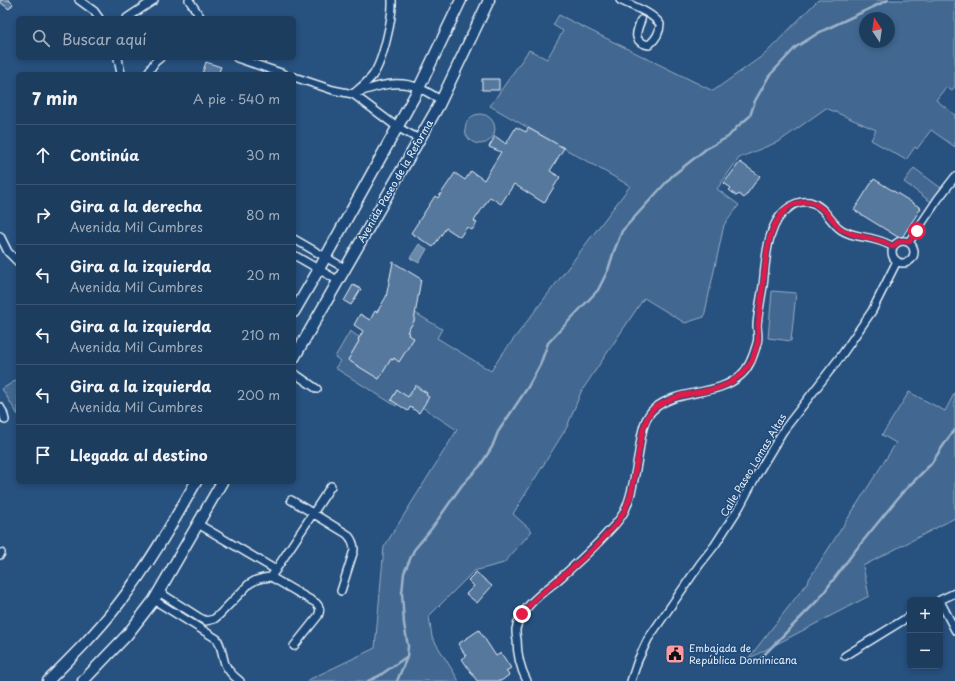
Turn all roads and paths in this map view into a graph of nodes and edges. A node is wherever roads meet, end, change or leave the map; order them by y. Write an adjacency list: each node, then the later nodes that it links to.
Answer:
1 (79, 0): 8 (street)
2 (154, 0): 9 (street)
3 (189, 0): 10 (street)
4 (392, 0): 21 (street)
5 (461, 0): 20 (main road)
6 (490, 0): 22 (main road, Avenida Paseo de la Reforma)
7 (620, 0): 11 (street)
8 (97, 16)
9 (130, 16)
10 (200, 16)
11 (641, 20)
12 (158, 60): 17 (street)
13 (243, 60): 18 (street)
14 (119, 61): 15 (street); 16 (street)
15 (121, 72)
16 (125, 72)
17 (148, 72)
18 (278, 72)
19 (296, 78): 21 (street)
20 (419, 88): 21 (street); 22 (street); 23 (main road)
21 (353, 94): 23 (street)
22 (441, 100): 24 (main road, Avenida Paseo de la Reforma)
23 (397, 127): 24 (street); 31 (main road)
24 (420, 139): 35 (main road, Avenida Paseo de la Reforma)
25 (955, 177): 28 (street)
26 (0, 236): 32 (street)
27 (296, 240): 31 (street)
28 (909, 242): 29 (street); 33 (street)
29 (893, 247): 33 (street); 63 (street)
30 (296, 256): 34 (street)
31 (326, 257): 34 (main road); 35 (street)
32 (16, 260)
33 (897, 261): 64 (street, Calle Paseo Lomas Altas)
34 (319, 269): 36 (street); 37 (main road)
35 (346, 269): 36 (main road, Avenida Paseo de la Reforma)
36 (339, 281): 38 (main road, Avenida Paseo de la Reforma)
37 (296, 309)
38 (296, 355)
39 (296, 374): 40 (street)
40 (317, 389)
41 (0, 407): 42 (street)
42 (5, 420)
43 (195, 484): 60 (main road)
44 (221, 484): 48 (main road)
45 (331, 486): 47 (street)
46 (291, 500): 47 (street)
47 (313, 513): 49 (street); 51 (street)
48 (198, 524): 49 (street); 53 (main road)
49 (276, 570): 50 (street)
50 (271, 577): 53 (street); 58 (street)
51 (341, 591)
52 (955, 593): 54 (street)
53 (157, 596): 61 (main road); 62 (street)
54 (943, 599)
55 (943, 607): 57 (street)
56 (907, 618): 59 (street)
57 (955, 630)
58 (294, 646)
59 (845, 656)
60 (48, 681)
61 (83, 681)
62 (240, 681)
63 (526, 681)
64 (631, 681)

